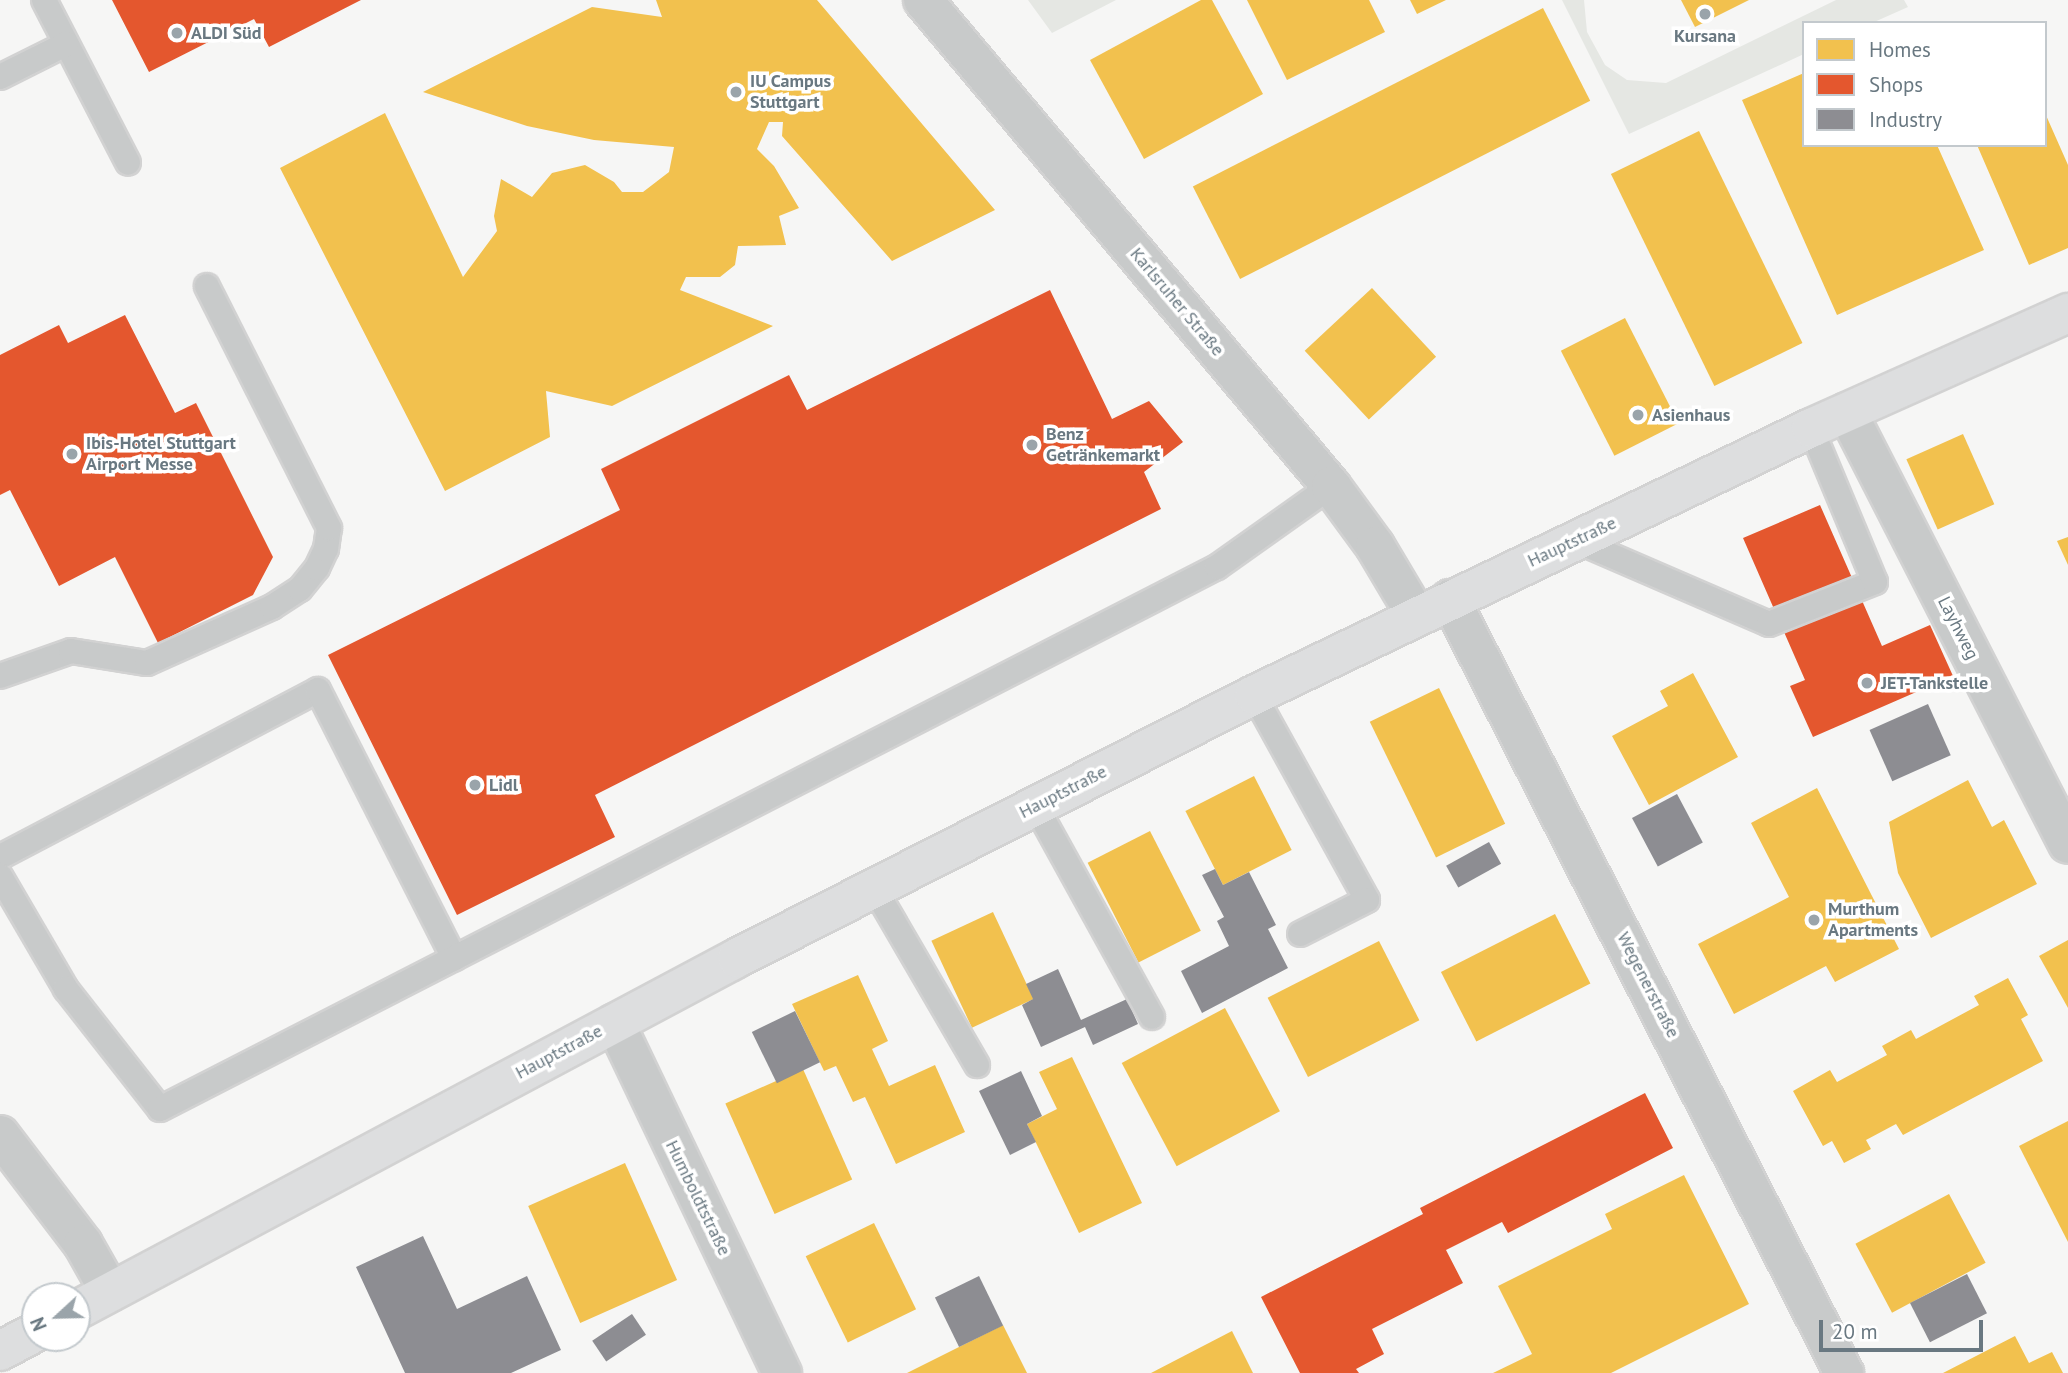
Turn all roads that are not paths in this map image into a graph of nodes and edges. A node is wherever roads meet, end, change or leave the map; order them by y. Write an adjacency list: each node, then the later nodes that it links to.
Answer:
1 (44, 0): 3 (lane)
2 (923, 0): 10 (street, Karlsruher Straße)
3 (66, 44): 4 (lane); 5 (lane)
4 (0, 77)
5 (128, 163)
6 (207, 286): 14 (lane)
7 (2068, 313): 8 (main road, Hauptstraße)
8 (1847, 412): 9 (main road, Hauptstraße); 17 (street, Layhweg)
9 (1811, 428): 11 (main road, Hauptstraße); 11 (lane)
10 (1331, 486): 13 (street, Karlsruher Straße); 22 (lane)
11 (1575, 540): 12 (main road, Hauptstraße)
12 (1450, 599): 13 (main road, Hauptstraße); 31 (street, Wegenerstraße)
13 (1416, 615): 15 (main road, Hauptstraße)
14 (0, 676)
15 (1254, 695): 16 (main road, Hauptstraße); 21 (lane)
16 (1035, 806): 20 (main road, Hauptstraße); 23 (lane)
17 (2068, 844)
18 (0, 857): 22 (lane)
19 (0, 876): 22 (lane)
20 (874, 888): 24 (main road, Hauptstraße); 25 (lane)
21 (1300, 934)
22 (454, 958)
23 (1152, 1017)
24 (615, 1023): 27 (main road, Hauptstraße); 30 (street, Humboldtstraße)
25 (977, 1065)
26 (0, 1135): 27 (street)
27 (93, 1301)
28 (21, 1340): 29 (main road)
29 (0, 1351)
30 (782, 1373)
31 (1844, 1373)

